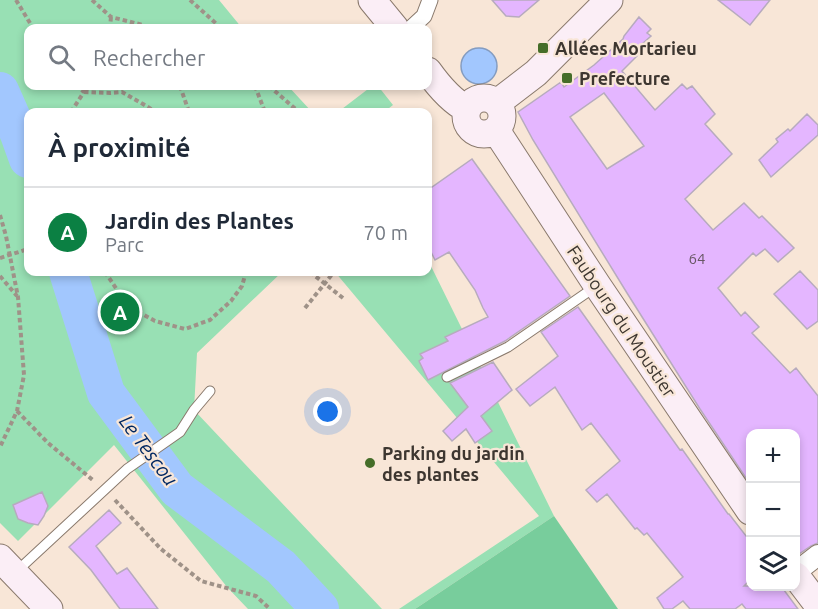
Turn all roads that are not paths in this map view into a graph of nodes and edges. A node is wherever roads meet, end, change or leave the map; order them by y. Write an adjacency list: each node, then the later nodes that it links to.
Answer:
1 (372, 0): 4 (main road)
2 (430, 0): 5 (street)
3 (609, 0): 7 (main road)
4 (392, 24)
5 (415, 24)
6 (432, 77): 7 (main road)
7 (497, 116): 8 (main road, Faubourg du Moustier)
8 (597, 285): 9 (lane); 11 (main road, Faubourg du Moustier)
9 (447, 377)
10 (210, 391): 13 (lane)
11 (746, 506)
12 (818, 555): 14 (street)
13 (8, 565): 17 (main road)
14 (800, 570)
15 (800, 581): 16 (main road)
16 (818, 605)
17 (48, 609)

